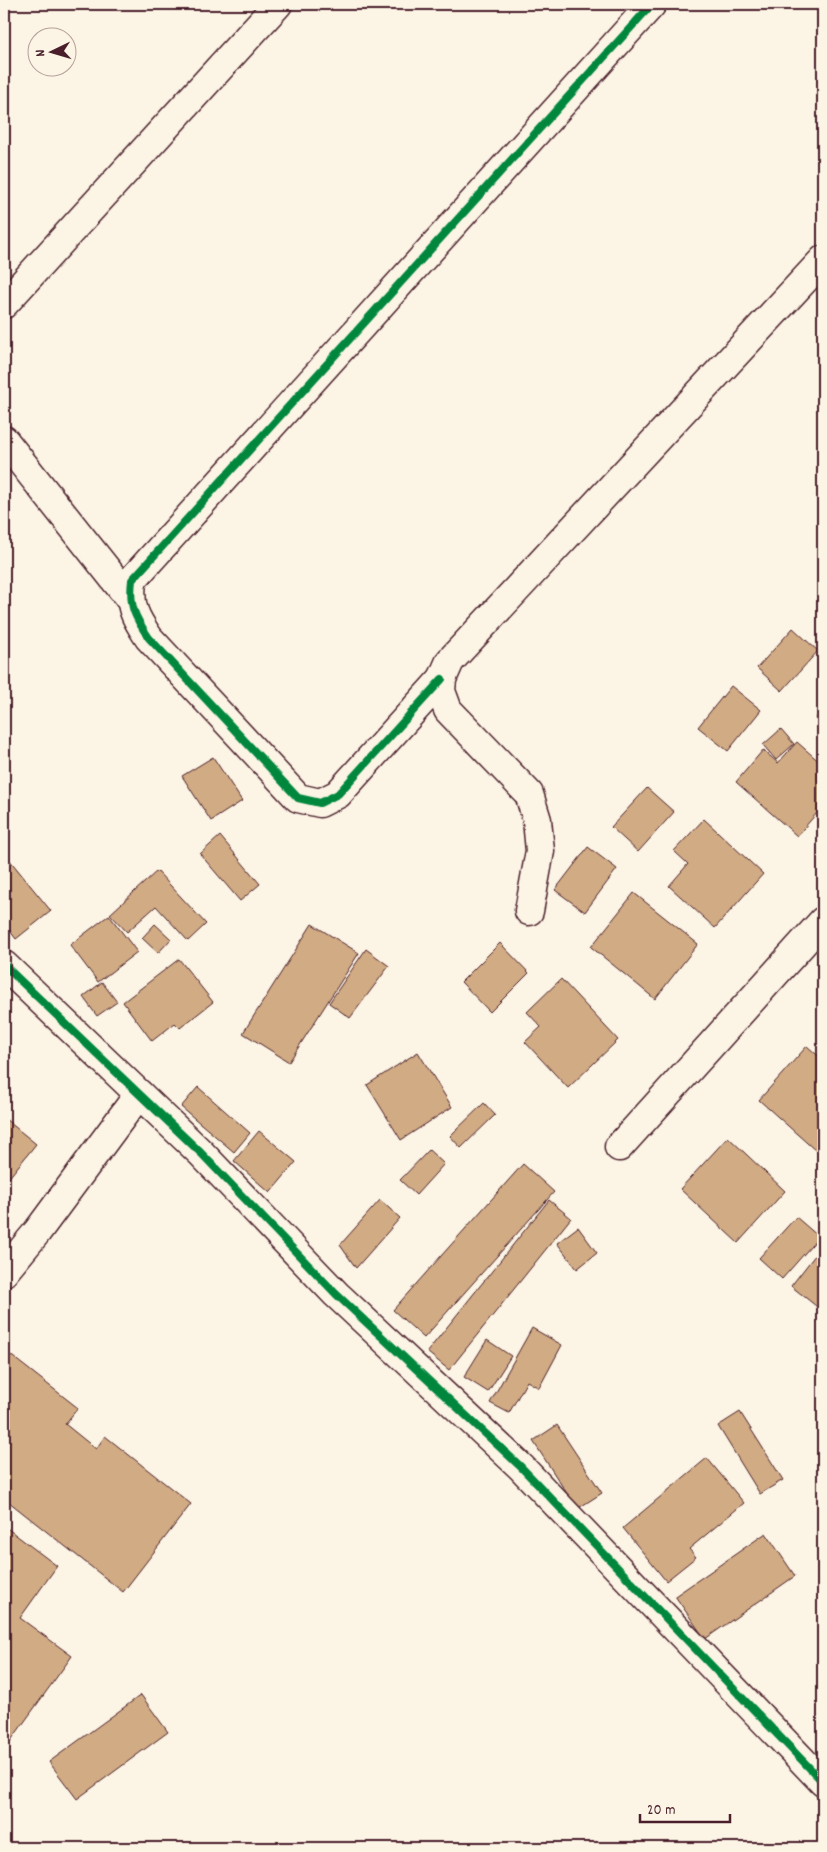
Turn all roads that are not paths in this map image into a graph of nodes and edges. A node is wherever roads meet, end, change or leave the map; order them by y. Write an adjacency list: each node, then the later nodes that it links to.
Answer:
1 (278, 4): 4 (street)
2 (652, 4): 6 (street)
3 (823, 260): 7 (street)
4 (4, 304)
5 (4, 440): 6 (street)
6 (130, 599): 7 (street)
7 (442, 680): 8 (street)
8 (528, 911)
9 (823, 921): 12 (street)
10 (4, 965): 11 (street)
11 (139, 1094): 13 (street); 14 (street)
12 (619, 1148)
13 (4, 1272)
14 (823, 1782)

